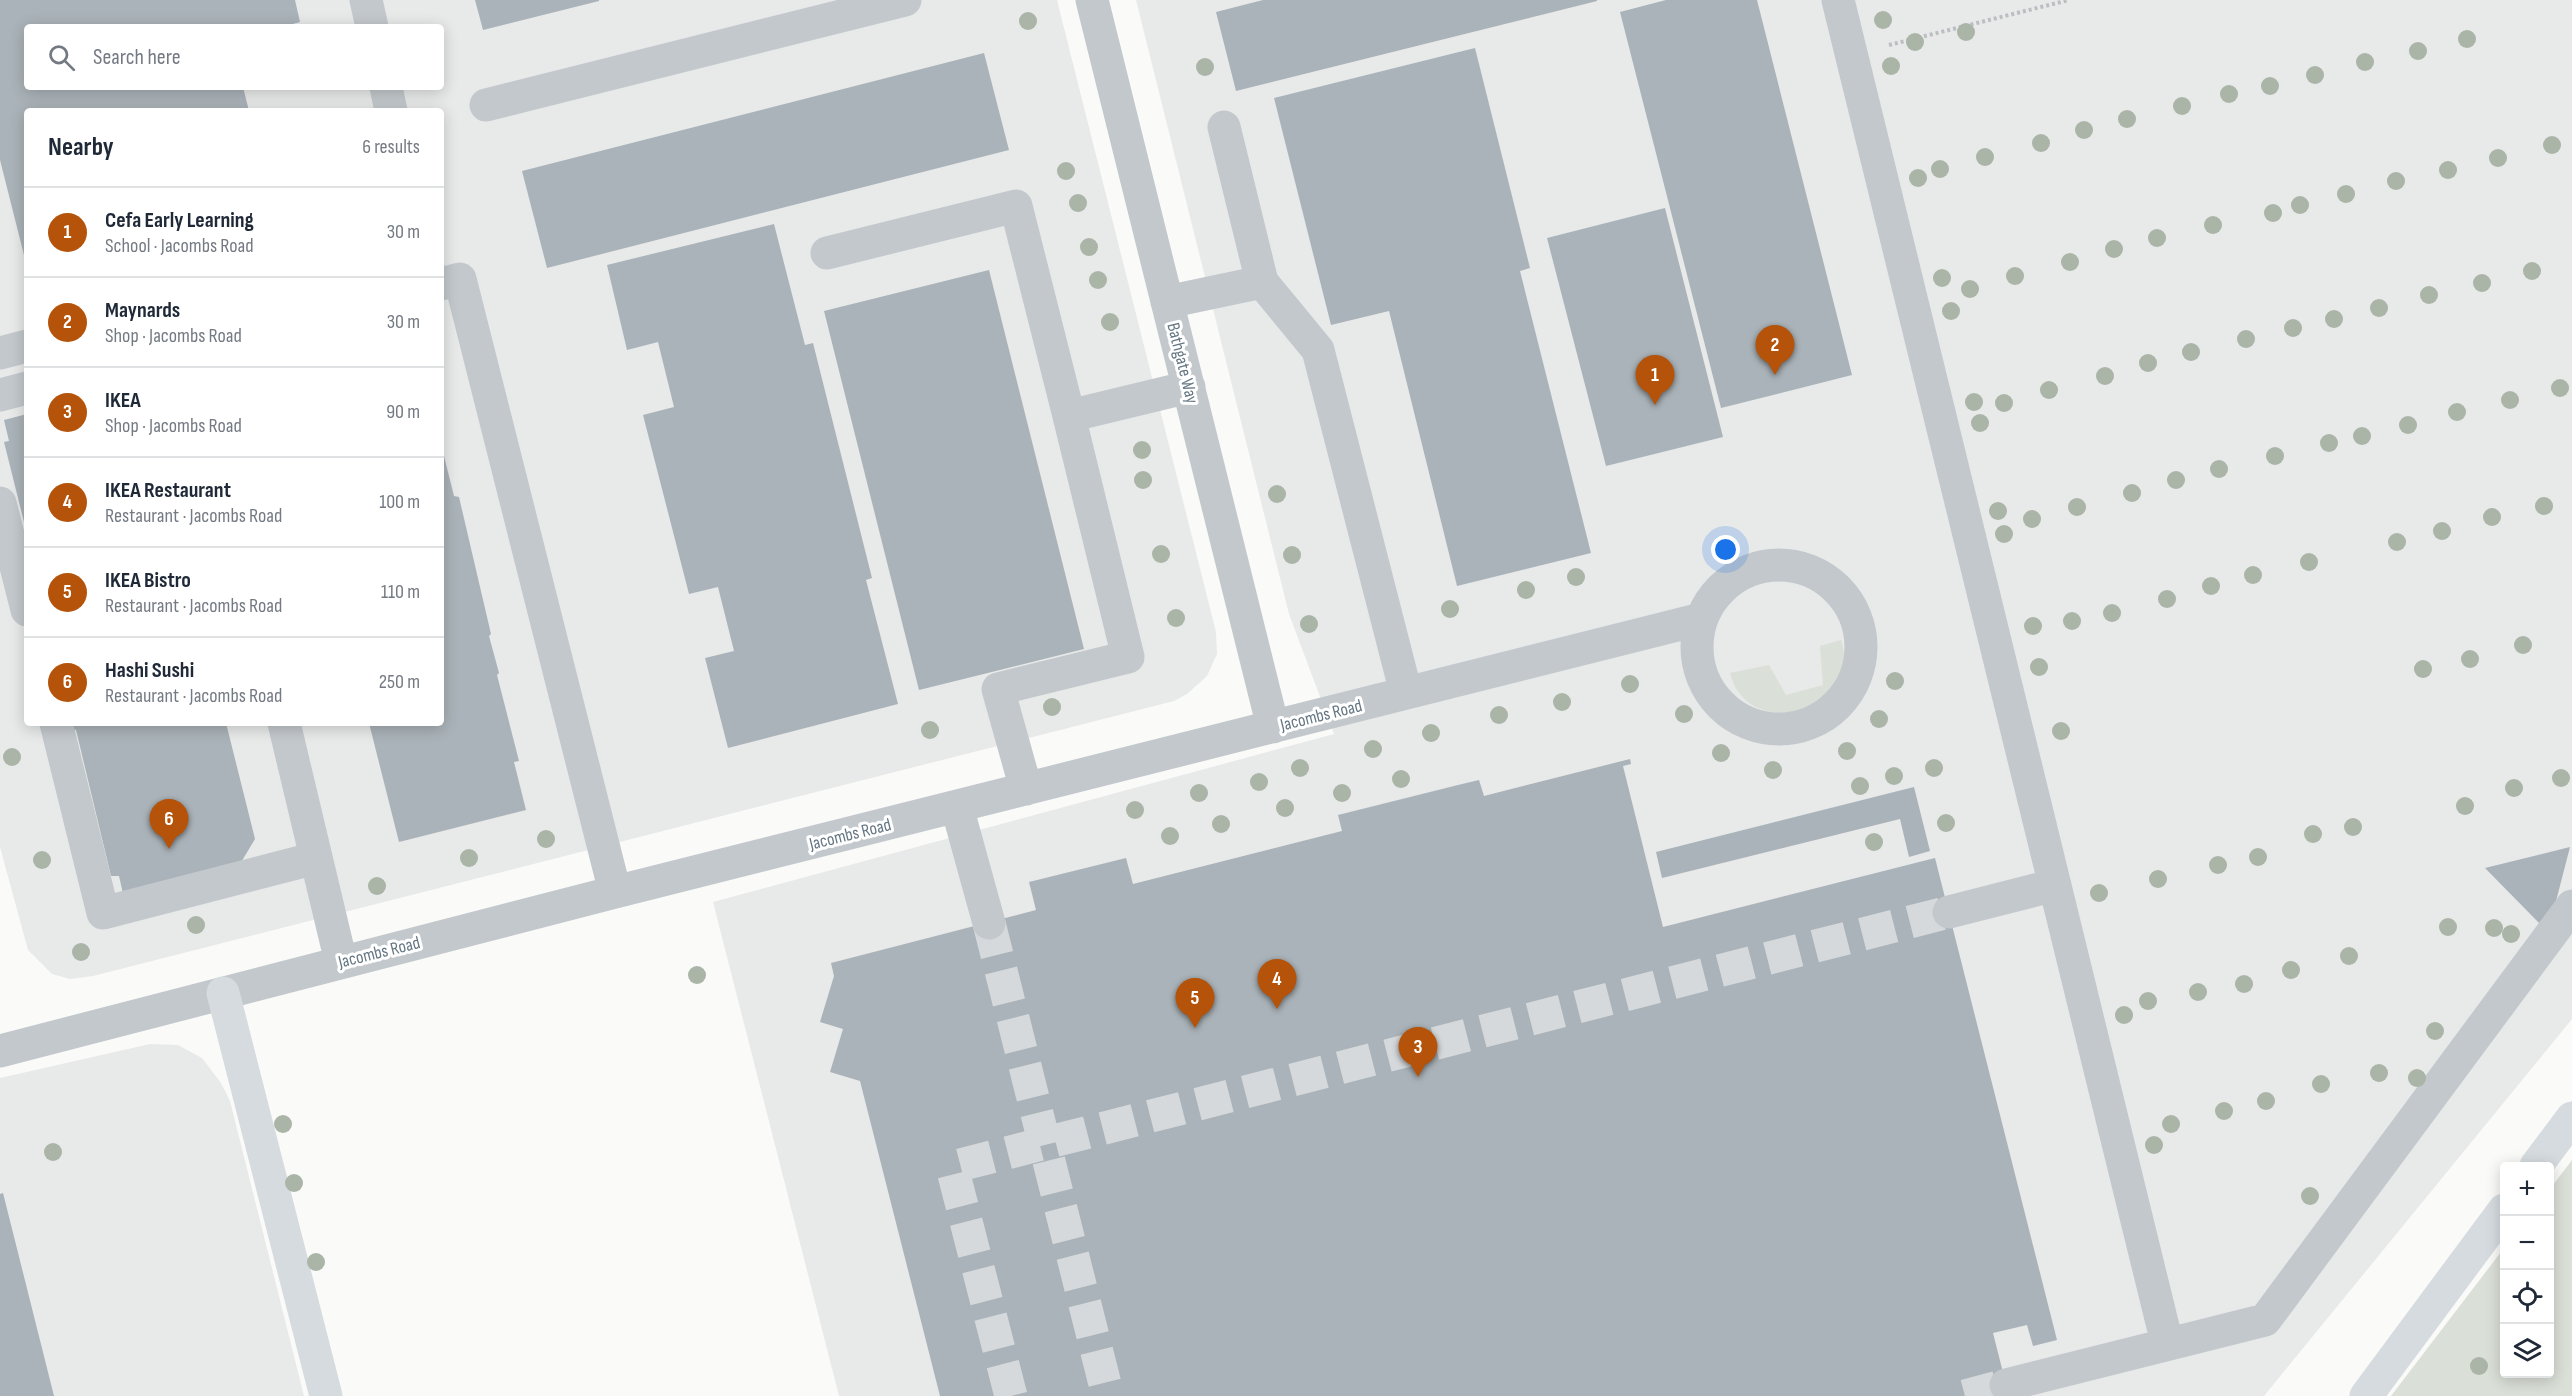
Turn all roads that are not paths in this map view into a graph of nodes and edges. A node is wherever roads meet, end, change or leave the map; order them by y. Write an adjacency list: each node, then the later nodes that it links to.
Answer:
1 (366, 0): 5 (street)
2 (905, 0): 7 (street)
3 (1092, 0): 13 (street, Bathgate Way)
4 (1838, 0): 30 (street)
5 (371, 24)
6 (387, 90): 8 (street)
7 (486, 105)
8 (390, 108)
9 (1224, 127): 11 (street)
10 (827, 253): 19 (street)
11 (1262, 282): 13 (street); 23 (street)
12 (444, 283): 31 (street)
13 (1167, 302): 16 (street, Bathgate Way)
14 (24, 347): 15 (street)
15 (0, 353)
16 (1189, 387): 19 (street); 26 (street, Bathgate Way)
17 (24, 389): 18 (street)
18 (0, 395)
19 (1069, 416): 27 (street)
20 (0, 502): 21 (street)
21 (24, 598)
22 (1701, 619): 22 (street); 23 (street, Jacombs Road)
23 (1406, 693): 26 (street, Jacombs Road)
24 (57, 726): 29 (street)
25 (285, 726): 29 (street)
26 (1273, 727): 27 (street, Jacombs Road)
27 (1026, 789): 28 (street, Jacombs Road)
28 (957, 807): 31 (street, Jacombs Road); 34 (street)
29 (316, 858): 35 (street)
30 (2055, 885): 33 (street); 41 (street)
31 (615, 892): 35 (street, Jacombs Road)
32 (2572, 906): 41 (street)
33 (1949, 912)
34 (988, 923)
35 (341, 962): 36 (street, Jacombs Road)
36 (223, 993): 37 (street, Jacombs Road); 43 (highway)
37 (0, 1050)
38 (2572, 1118): 39 (highway)
39 (2540, 1162)
40 (2501, 1216): 44 (highway)
41 (2167, 1343): 42 (street)
42 (2006, 1385)
43 (326, 1396)
44 (2366, 1396)

